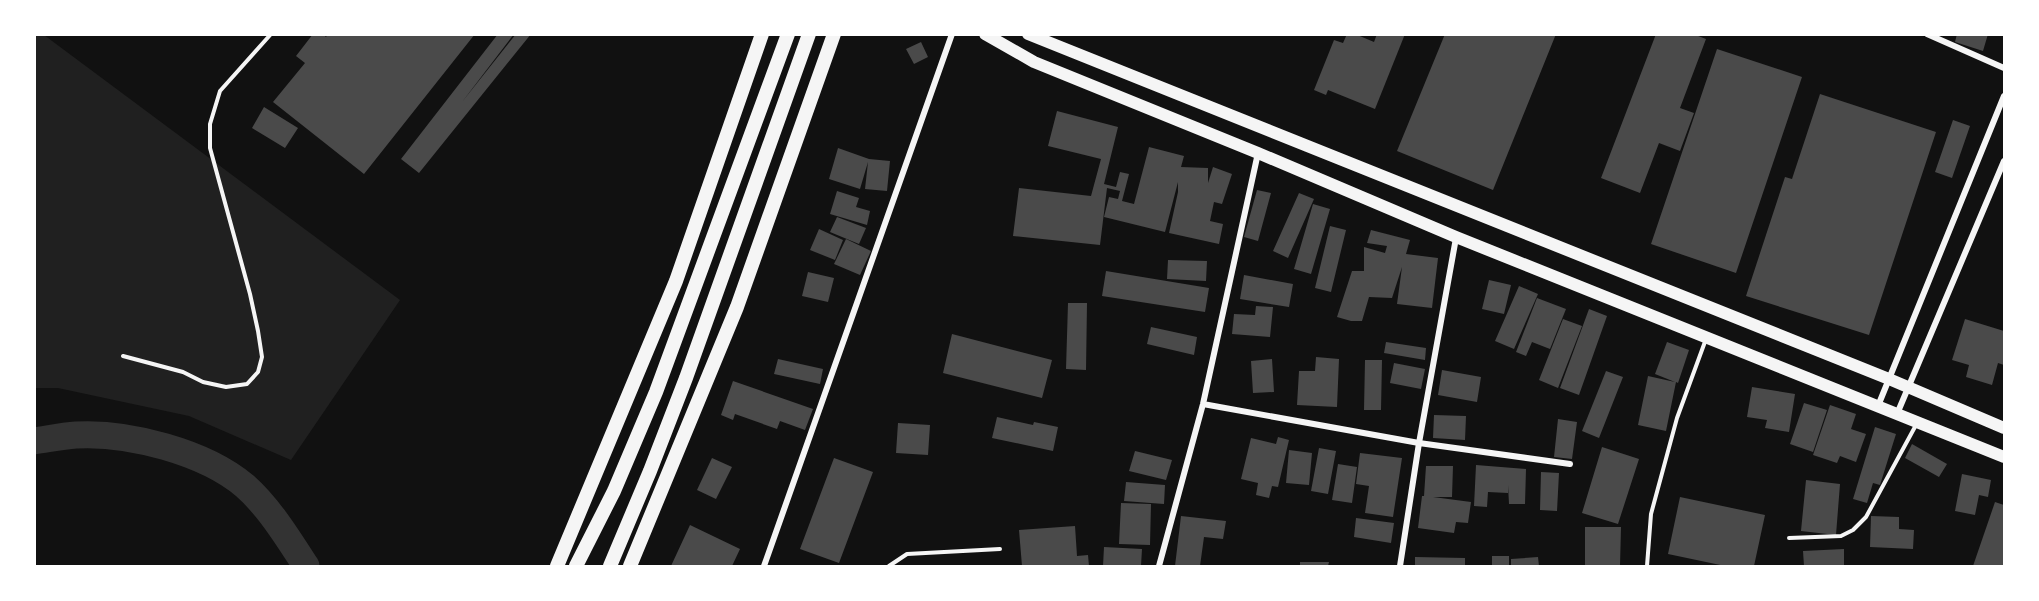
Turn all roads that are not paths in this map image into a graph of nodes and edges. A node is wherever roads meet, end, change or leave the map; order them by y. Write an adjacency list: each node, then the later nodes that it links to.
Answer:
1 (271, 34): 16 (lane)
2 (762, 34): 29 (highway)
3 (788, 34): 30 (highway)
4 (809, 34): 31 (highway)
5 (952, 34): 33 (street)
6 (985, 34): 12 (main road)
7 (1028, 34): 17 (main road)
8 (1927, 34): 10 (street)
9 (834, 35): 32 (highway)
10 (2004, 68)
11 (2004, 96): 17 (street)
12 (1258, 153): 14 (main road); 19 (street)
13 (2004, 161): 18 (street)
14 (1456, 237): 15 (main road); 24 (street)
15 (1707, 338): 20 (main road); 37 (lane)
16 (123, 356)
17 (1889, 379): 18 (main road); 20 (street)
18 (1909, 387): 21 (street); 23 (main road)
19 (1203, 404): 24 (street); 35 (street)
20 (1878, 406): 21 (main road)
21 (1898, 414): 22 (main road)
22 (1917, 422): 25 (main road); 27 (lane)
23 (2004, 428)
24 (1419, 443): 26 (street); 36 (street)
25 (2004, 457)
26 (1570, 464)
27 (1789, 538)
28 (1000, 549): 34 (lane)
29 (557, 567)
30 (576, 567)
31 (610, 567)
32 (630, 567)
33 (764, 567)
34 (889, 567)
35 (1159, 567)
36 (1400, 567)
37 (1647, 567)

